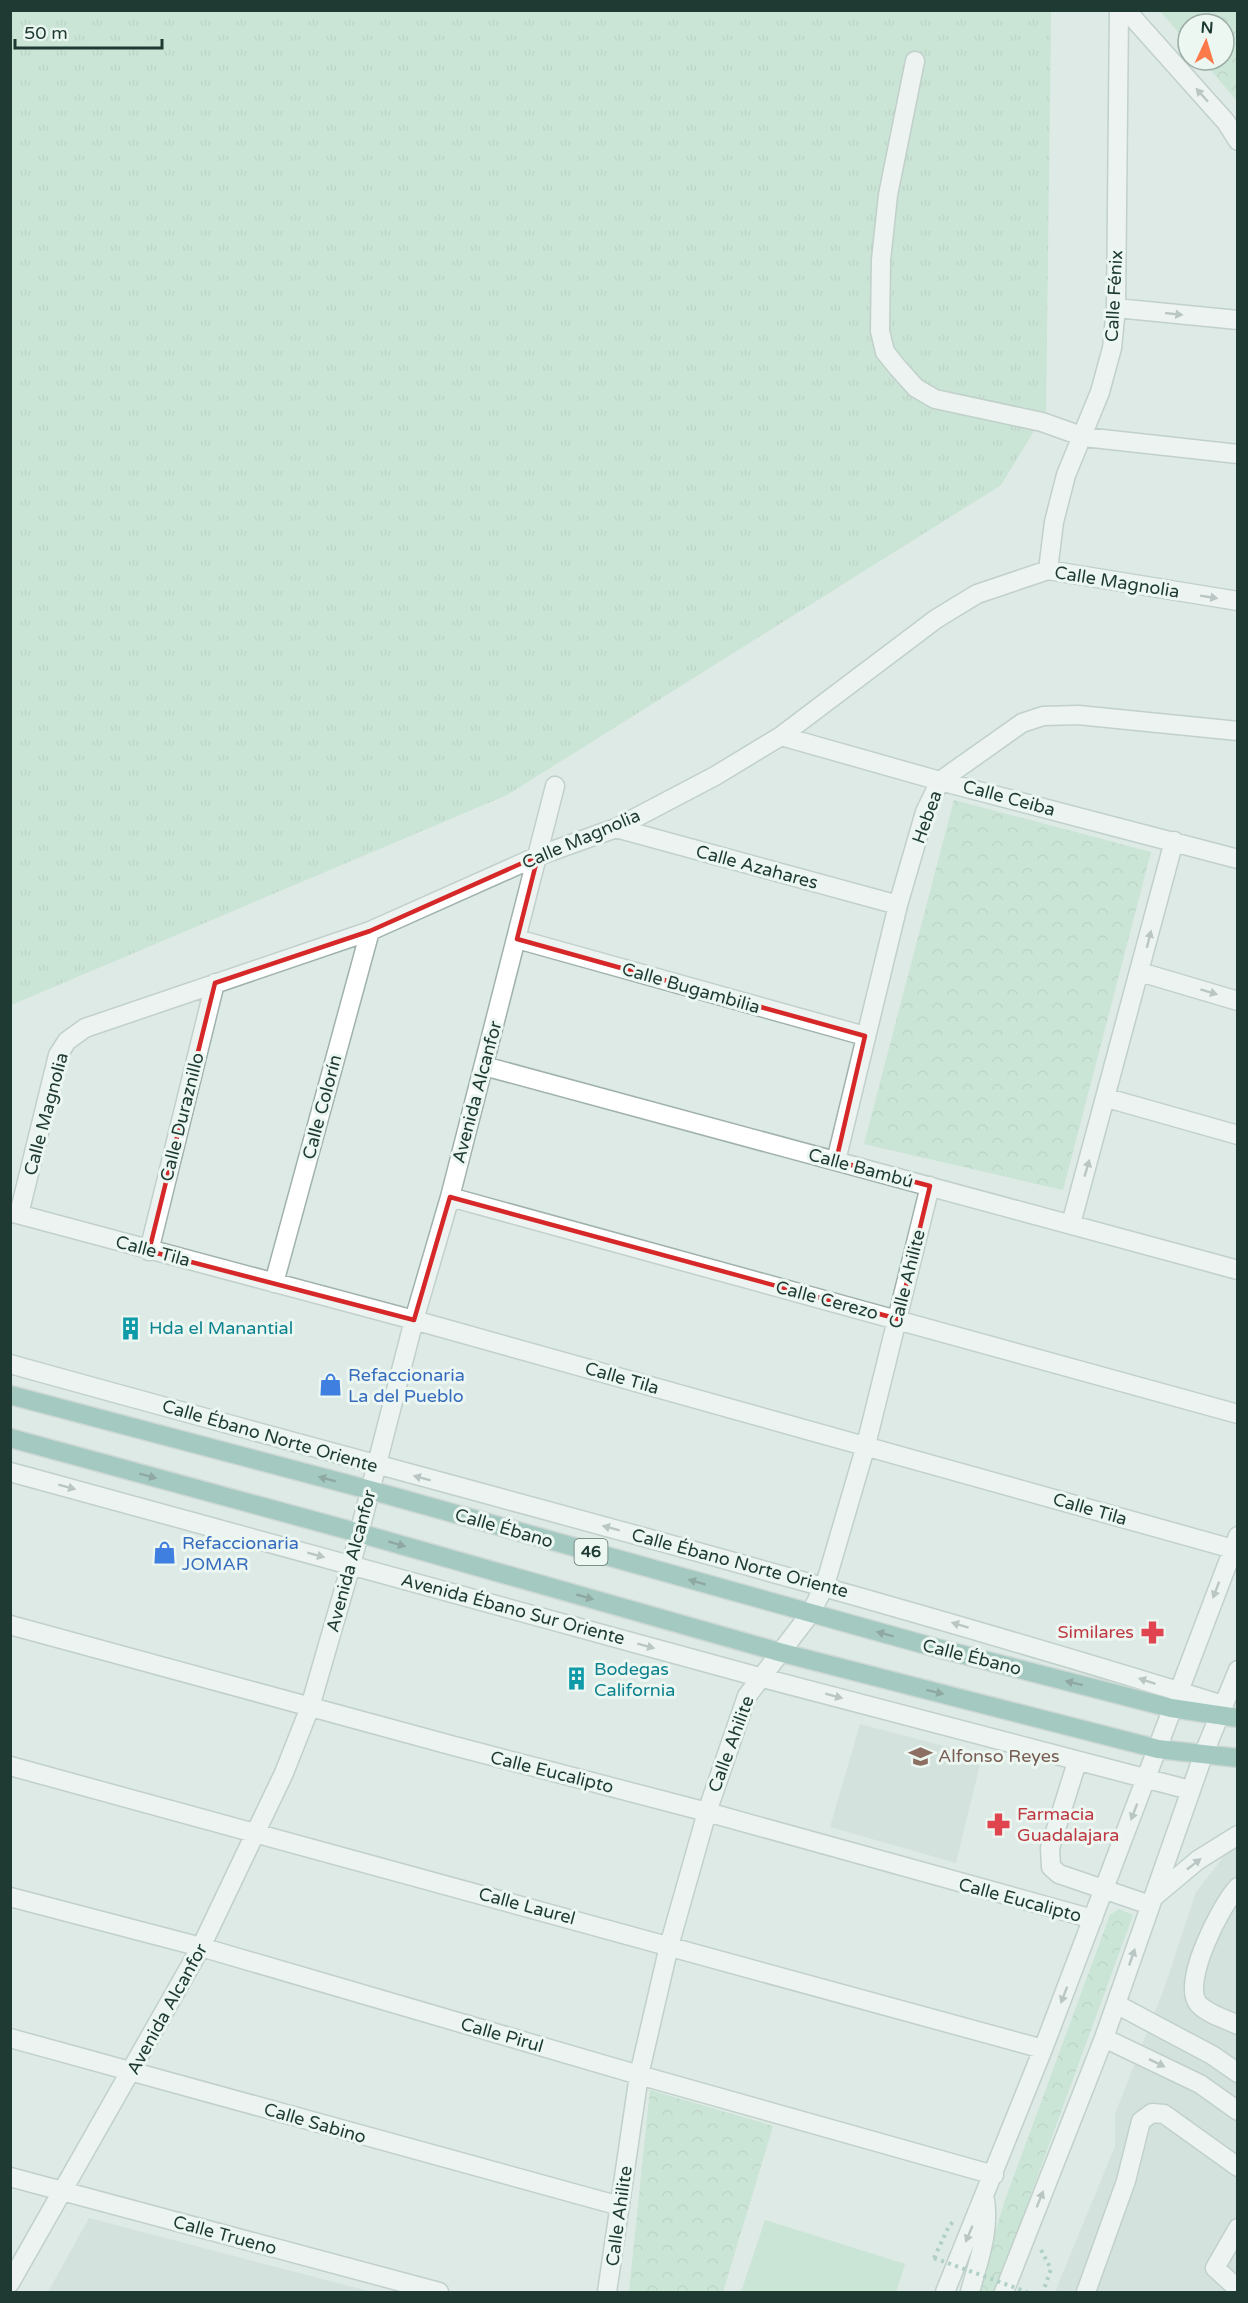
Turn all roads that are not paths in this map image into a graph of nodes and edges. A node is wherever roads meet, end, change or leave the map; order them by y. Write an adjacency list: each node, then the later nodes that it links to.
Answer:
1 (1119, 10): 5 (street, Calle Fénix)
2 (1126, 10): 4 (street, one-way to 2)
3 (915, 61): 7 (street)
4 (1238, 141)
5 (1116, 308): 6 (street, one-way to 6); 7 (street, Calle Fénix)
6 (1238, 320)
7 (1084, 437): 8 (street); 9 (street, Calle Fénix)
8 (1238, 454)
9 (1048, 570): 10 (street, Calle Magnolia, one-way to 10); 12 (street, Calle Magnolia)
10 (1238, 601)
11 (1238, 730): 13 (street, Hebea)
12 (781, 736): 13 (street, Calle Ceiba); 15 (street, Calle Magnolia)
13 (940, 781): 16 (street, Calle Ceiba); 19 (street, Hebea)
14 (555, 786): 17 (street, Avenida Alcanfor)
15 (616, 828): 17 (street, Calle Magnolia); 19 (street, Calle Azahares)
16 (1174, 841): 18 (street, Calle Ceiba); 22 (street, one-way to 16)
17 (538, 856): 20 (street, Calle Magnolia); 21 (street, Avenida Alcanfor)
18 (1238, 859)
19 (898, 905): 25 (street, Hebea)
20 (370, 932): 23 (street, Calle Magnolia); 36 (street, Calle Colorín)
21 (517, 939): 25 (street, Calle Bugambilia); 26 (street, Avenida Alcanfor)
22 (1140, 972): 24 (street, one-way to 24); 27 (street)
23 (215, 983): 32 (street, Calle Magnolia); 34 (street, Calle Duraznillo)
24 (1238, 1001)
25 (865, 1036): 29 (street, Hebea)
26 (484, 1066): 29 (street, Calle Bambú); 31 (street, Avenida Alcanfor)
27 (1107, 1098): 28 (street); 33 (street, one-way to 27)
28 (1238, 1135)
29 (836, 1161): 30 (street, Calle Bambú)
30 (930, 1186): 33 (street, Calle Bambú); 37 (street, Calle Ahilite)
31 (450, 1197): 37 (street, Calle Cerezo); 38 (street, Avenida Alcanfor)
32 (15, 1213): 34 (street, Calle Tila)
33 (1071, 1224): 35 (street, Calle Bambú)
34 (149, 1251): 36 (street, Calle Tila)
35 (1238, 1270)
36 (274, 1283): 38 (street, Calle Tila)
37 (898, 1319): 41 (street, Calle Cerezo); 43 (street, Calle Ahilite)
38 (414, 1320): 43 (street, Calle Tila); 44 (street, Avenida Alcanfor)
39 (10, 1364): 44 (street, Calle Ébano Norte Oriente)
40 (10, 1395): 46 (main road, Calle Ébano / 46, one-way to 40)
41 (1238, 1414)
42 (10, 1438): 47 (main road, one-way to 47)
43 (866, 1445): 48 (street, Calle Tila); 50 (street, Calle Ahilite)
44 (375, 1466): 46 (street, Avenida Alcanfor); 50 (street, Calle Ébano Norte Oriente, one-way to 44)
45 (10, 1472): 49 (street, Avenida Ébano Sur Oriente, one-way to 49)
46 (370, 1490): 47 (street, Avenida Alcanfor); 51 (main road, Calle Ébano / 46, one-way to 46)
47 (359, 1533): 49 (street, Avenida Alcanfor); 53 (main road, one-way to 53)
48 (1235, 1542): 56 (street, one-way to 56)
49 (351, 1565): 55 (street, Avenida Ébano Sur Oriente, one-way to 55); 57 (street, Avenida Alcanfor)
50 (825, 1585): 51 (street, Calle Ahilite); 56 (street, Calle Ébano Norte Oriente, one-way to 50)
51 (810, 1614): 53 (street, Calle Ahilite); 58 (main road, Calle Ébano / 46, one-way to 51)
52 (10, 1626): 57 (street, Calle Eucalipto)
53 (779, 1652): 55 (street, Calle Ahilite); 61 (main road, one-way to 61)
54 (1238, 1670): 59 (street)
55 (759, 1677): 64 (street, Avenida Ébano Sur Oriente, one-way to 64); 69 (street, Calle Ahilite)
56 (1177, 1690): 58 (street); 59 (street, Calle Ébano Norte Oriente)
57 (310, 1707): 69 (street, Calle Eucalipto); 70 (street, Avenida Alcanfor)
58 (1171, 1708): 59 (main road, 46); 61 (street)
59 (1221, 1710): 60 (main road, 46); 62 (street)
60 (1238, 1718)
61 (1158, 1749): 62 (main road); 67 (street)
62 (1210, 1755): 63 (main road); 66 (street); 68 (street)
63 (1238, 1758)
64 (1077, 1762): 67 (street, Avenida Ébano Sur Oriente); 73 (street)
65 (10, 1766): 70 (street, Calle Laurel)
66 (1238, 1768)
67 (1146, 1780): 68 (street, Avenida Ébano Sur Oriente); 73 (street, one-way to 73)
68 (1190, 1790): 75 (street)
69 (707, 1812): 76 (street, Calle Eucalipto); 77 (street, Calle Ahilite)
70 (257, 1832): 77 (street, Calle Laurel); 78 (street, Avenida Alcanfor)
71 (1238, 1835): 75 (street, one-way to 71)
72 (1238, 1887): 80 (street)
73 (1104, 1889): 75 (street); 76 (street)
74 (10, 1897): 78 (street, Calle Pirul)
75 (1151, 1901): 79 (street, one-way to 75)
76 (1092, 1919): 83 (street, one-way to 83)
77 (669, 1946): 83 (street, Calle Laurel); 86 (street, Calle Ahilite)
78 (201, 1947): 84 (street, Avenida Alcanfor); 86 (street, Calle Pirul)
79 (1116, 2004): 82 (street); 85 (street)
80 (1238, 2025)
81 (10, 2038): 84 (street, Calle Sabino)
82 (1104, 2038): 87 (street, one-way to 87); 101 (street, one-way to 82)
83 (1043, 2049): 89 (street)
84 (133, 2072): 91 (street, Avenida Alcanfor); 93 (street, Calle Sabino)
85 (1238, 2073)
86 (639, 2075): 89 (street, Calle Pirul); 93 (street, Calle Ahilite)
87 (1238, 2111)
88 (1238, 2166): 102 (street)
89 (994, 2175): 92 (street)
90 (10, 2176): 91 (street, Calle Trueno)
91 (63, 2191): 95 (street, Avenida Alcanfor); 97 (street, Calle Trueno)
92 (985, 2198): 99 (street, one-way to 99); 100 (street)
93 (621, 2206): 98 (street, Calle Ahilite)
94 (1238, 2228): 96 (street)
95 (10, 2283)
96 (1238, 2289)
97 (439, 2292)
98 (607, 2292)
99 (945, 2292)
100 (970, 2292)
101 (1004, 2292)
102 (1086, 2292)

